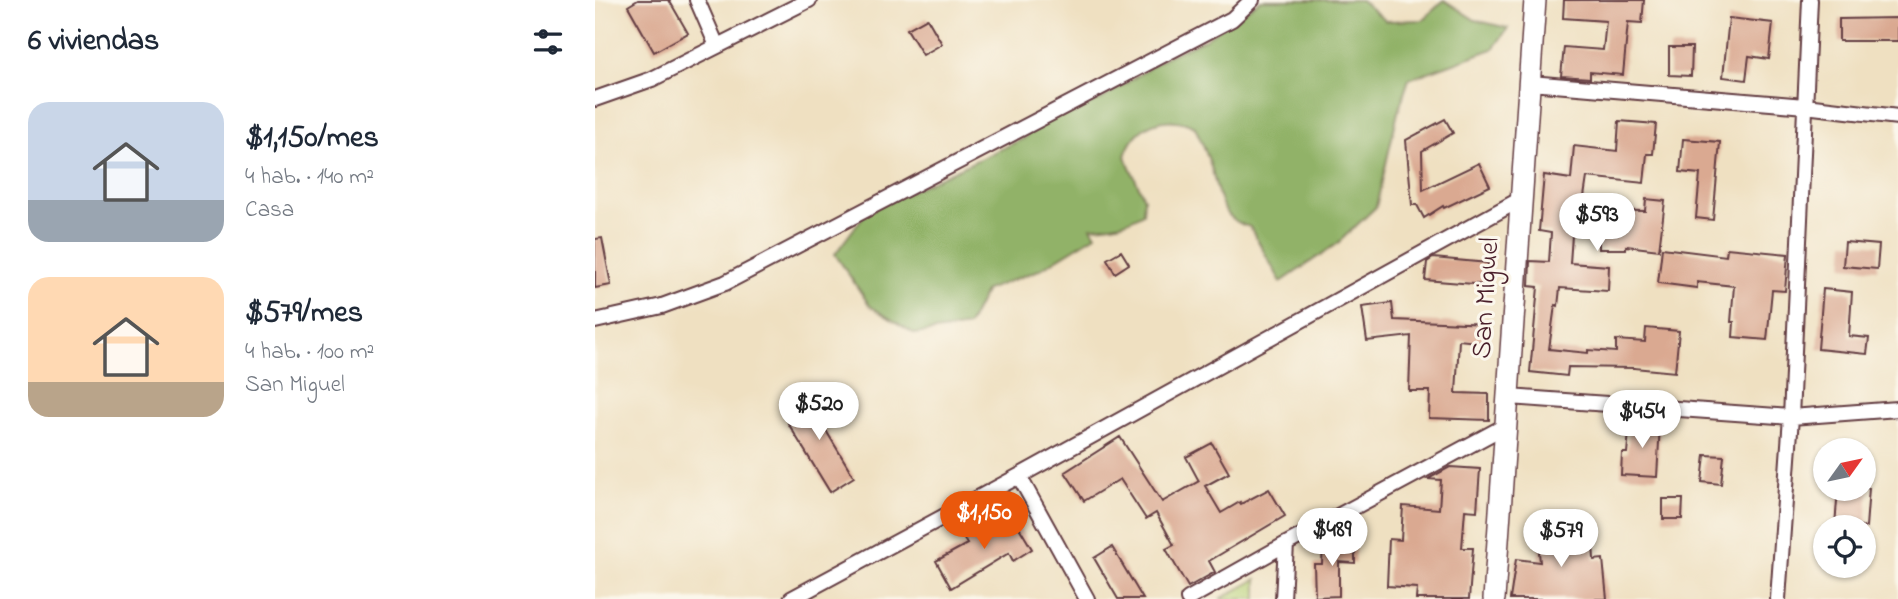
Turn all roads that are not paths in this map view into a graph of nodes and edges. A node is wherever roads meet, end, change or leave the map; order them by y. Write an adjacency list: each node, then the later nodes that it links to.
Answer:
1 (697, 0): 6 (street)
2 (809, 0): 6 (street)
3 (1252, 0): 12 (street)
4 (1535, 0): 7 (street, San Miguel)
5 (1810, 0): 9 (street)
6 (717, 46): 8 (street)
7 (1529, 83): 9 (street); 11 (street, San Miguel)
8 (595, 99)
9 (1805, 106): 10 (street); 15 (street)
10 (1898, 117)
11 (1521, 199): 13 (street, San Miguel); 17 (street)
12 (595, 321)
13 (1509, 397): 15 (street); 16 (street, San Miguel)
14 (1898, 409): 15 (street)
15 (1791, 417): 24 (street)
16 (1507, 425): 18 (street); 23 (street, San Miguel)
17 (1019, 476): 19 (street); 20 (street)
18 (1286, 544): 21 (street); 22 (street)
19 (791, 599)
20 (1087, 599)
21 (1188, 599)
22 (1283, 599)
23 (1494, 599)
24 (1778, 599)

